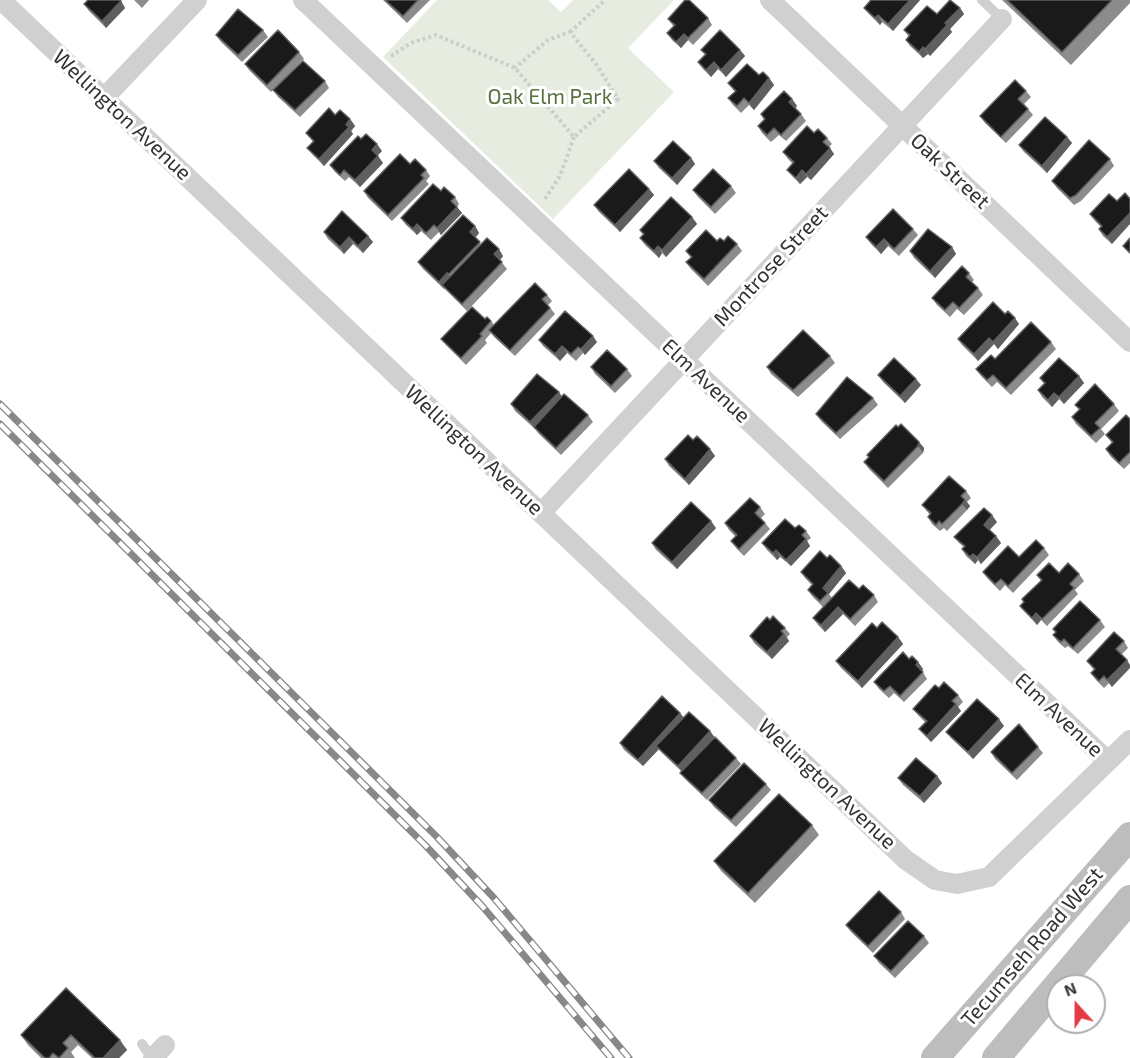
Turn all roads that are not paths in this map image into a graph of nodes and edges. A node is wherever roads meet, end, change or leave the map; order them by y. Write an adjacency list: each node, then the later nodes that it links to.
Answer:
1 (0, 0): 7 (street, Wellington Avenue)
2 (197, 0): 7 (street)
3 (303, 0): 10 (street, Elm Avenue)
4 (770, 0): 8 (street, Oak Street)
5 (982, 0): 6 (lane)
6 (1002, 19): 8 (street, Montrose Street)
7 (104, 98): 11 (street, Wellington Avenue)
8 (902, 126): 9 (street, Oak Street); 10 (street, Montrose Street)
9 (1130, 342)
10 (684, 360): 11 (street, Montrose Street); 13 (street, Elm Avenue)
11 (541, 513): 13 (street, Wellington Avenue)
12 (1130, 740): 13 (street)
13 (1108, 761)
14 (1130, 836): 16 (main road, Tecumseh Road West)
15 (1130, 899): 17 (main road, Tecumseh Road West)
16 (935, 1058)
17 (996, 1058)

